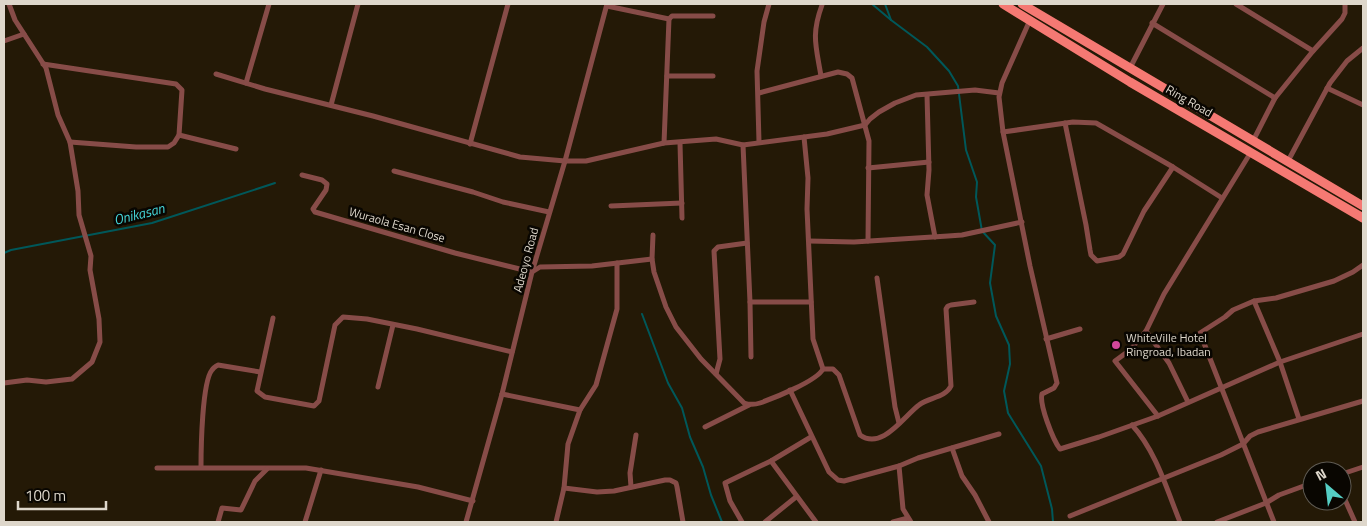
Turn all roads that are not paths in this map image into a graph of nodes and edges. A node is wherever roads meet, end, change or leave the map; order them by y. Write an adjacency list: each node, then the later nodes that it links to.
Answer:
1 (9, 4): 17 (street)
2 (269, 4): 27 (street)
3 (358, 4): 33 (street)
4 (508, 4): 45 (street)
5 (769, 4): 30 (street)
6 (1003, 4): 15 (main road, Ring Road)
7 (1022, 4): 22 (main road, Ring Road)
8 (1163, 4): 16 (street)
9 (1236, 4): 20 (street)
10 (1345, 4): 20 (street)
11 (607, 5): 14 (street); 49 (street, Adeoyo Road)
12 (822, 5): 26 (street)
13 (713, 16): 14 (street)
14 (669, 19): 24 (street)
15 (1030, 20): 29 (street); 48 (main road, Ring Road)
16 (1152, 24): 22 (street); 32 (street)
17 (24, 34): 18 (street); 21 (street)
18 (4, 41)
19 (1363, 48): 28 (street)
20 (1313, 51): 32 (street)
21 (43, 64): 38 (street); 41 (street)
22 (1130, 68): 40 (main road, Ring Road)
23 (216, 74): 27 (street)
24 (668, 76): 25 (street); 43 (street)
25 (713, 76)
26 (822, 76): 30 (street); 36 (street)
27 (246, 83): 33 (street)
28 (1327, 88): 34 (street); 50 (street)
29 (999, 92): 31 (street); 37 (street)
30 (759, 93): 42 (street)
31 (927, 95): 36 (street); 51 (street)
32 (1275, 98): 40 (street)
33 (331, 105): 45 (street)
34 (1363, 105)
35 (1065, 123): 37 (street); 52 (street); 52 (street)
36 (865, 125): 39 (street); 53 (street)
37 (1003, 132): 63 (street)
38 (179, 135): 41 (street); 47 (street)
39 (804, 137): 42 (street); 66 (street)
40 (1253, 141): 50 (main road, Ring Road)
41 (70, 142): 90 (street)
42 (758, 142): 46 (street)
43 (664, 143): 44 (street); 49 (street)
44 (680, 143): 46 (street); 57 (street)
45 (470, 144): 49 (street)
46 (743, 145): 68 (street)
47 (236, 149)
48 (1252, 152): 56 (street); 62 (main road, Ring Road)
49 (565, 161): 60 (street, Adeoyo Road)
50 (1288, 161): 59 (main road, Ring Road)
51 (928, 162): 53 (street); 65 (street)
52 (1173, 166): 56 (street)
53 (868, 168): 67 (street)
54 (394, 171): 60 (street)
55 (302, 175): 72 (street, Wuraola Esan Close)
56 (1222, 198): 81 (street)
57 (682, 202): 58 (street); 61 (street)
58 (611, 206)
59 (1363, 206)
60 (550, 212): 72 (street, Adeoyo Road)
61 (682, 218)
62 (1363, 218)
63 (1022, 222): 65 (street); 83 (street)
64 (653, 235): 69 (street)
65 (935, 237): 67 (street)
66 (809, 240): 67 (street); 76 (street)
67 (868, 241)
68 (747, 243): 75 (street); 89 (street)
69 (652, 259): 70 (street); 89 (street)
70 (617, 264): 72 (street); 98 (street)
71 (1363, 265): 74 (street)
72 (532, 272): 84 (street, Adeoyo Road)
73 (878, 278): 101 (street)
74 (1254, 301): 86 (street); 92 (street)
75 (750, 302): 76 (street); 85 (street)
76 (811, 302): 87 (street)
77 (974, 302): 101 (street)
78 (273, 318): 88 (street)
79 (394, 325): 84 (street); 88 (street); 91 (street)
80 (1080, 329): 83 (street)
81 (1146, 331): 95 (street); 99 (street)
82 (1363, 334): 86 (street)
83 (1046, 339): 102 (street)
84 (512, 352): 94 (street, Adeoyo Road)
85 (751, 357)
86 (1280, 362): 92 (street); 100 (street)
87 (823, 368): 93 (street); 101 (street)
88 (260, 372): 111 (street)
89 (716, 374): 97 (street)
90 (4, 383)
91 (378, 387)
92 (1222, 388): 95 (street); 107 (street)
93 (790, 390): 97 (street); 106 (street)
94 (502, 394): 98 (street); 120 (street, Adeoyo Road)
95 (1188, 402): 99 (street)
96 (1363, 402): 100 (street)
97 (750, 405): 103 (street)
98 (580, 410): 118 (street)
99 (1158, 416): 102 (street)
100 (1299, 419): 107 (street)
101 (899, 423)
102 (1132, 425): 115 (street)
103 (705, 427)
104 (999, 434): 108 (street)
105 (636, 436): 116 (street)
106 (811, 437): 109 (street); 110 (street)
107 (1243, 444): 115 (street); 121 (street)
108 (952, 448): 110 (street); 133 (street)
109 (770, 461): 119 (street); 124 (street)
110 (899, 466): 123 (street)
111 (201, 467): 112 (street); 113 (street)
112 (157, 468)
113 (267, 469): 114 (street); 125 (street)
114 (321, 470): 120 (street); 126 (street)
115 (1163, 478): 122 (street); 134 (street)
116 (632, 487): 118 (street); 129 (street)
117 (1302, 487): 121 (street)
118 (564, 488): 128 (street)
119 (796, 497): 130 (street); 131 (street)
120 (473, 501): 127 (street, Adeoyo Road)
121 (1266, 503): 135 (street); 136 (street)
122 (1070, 516)
123 (909, 520): 132 (street)
124 (740, 521)
125 (218, 522)
126 (305, 522)
127 (466, 522)
128 (556, 522)
129 (683, 522)
130 (765, 522)
131 (816, 522)
132 (894, 522)
133 (989, 522)
134 (1180, 522)
135 (1218, 522)
136 (1274, 522)

